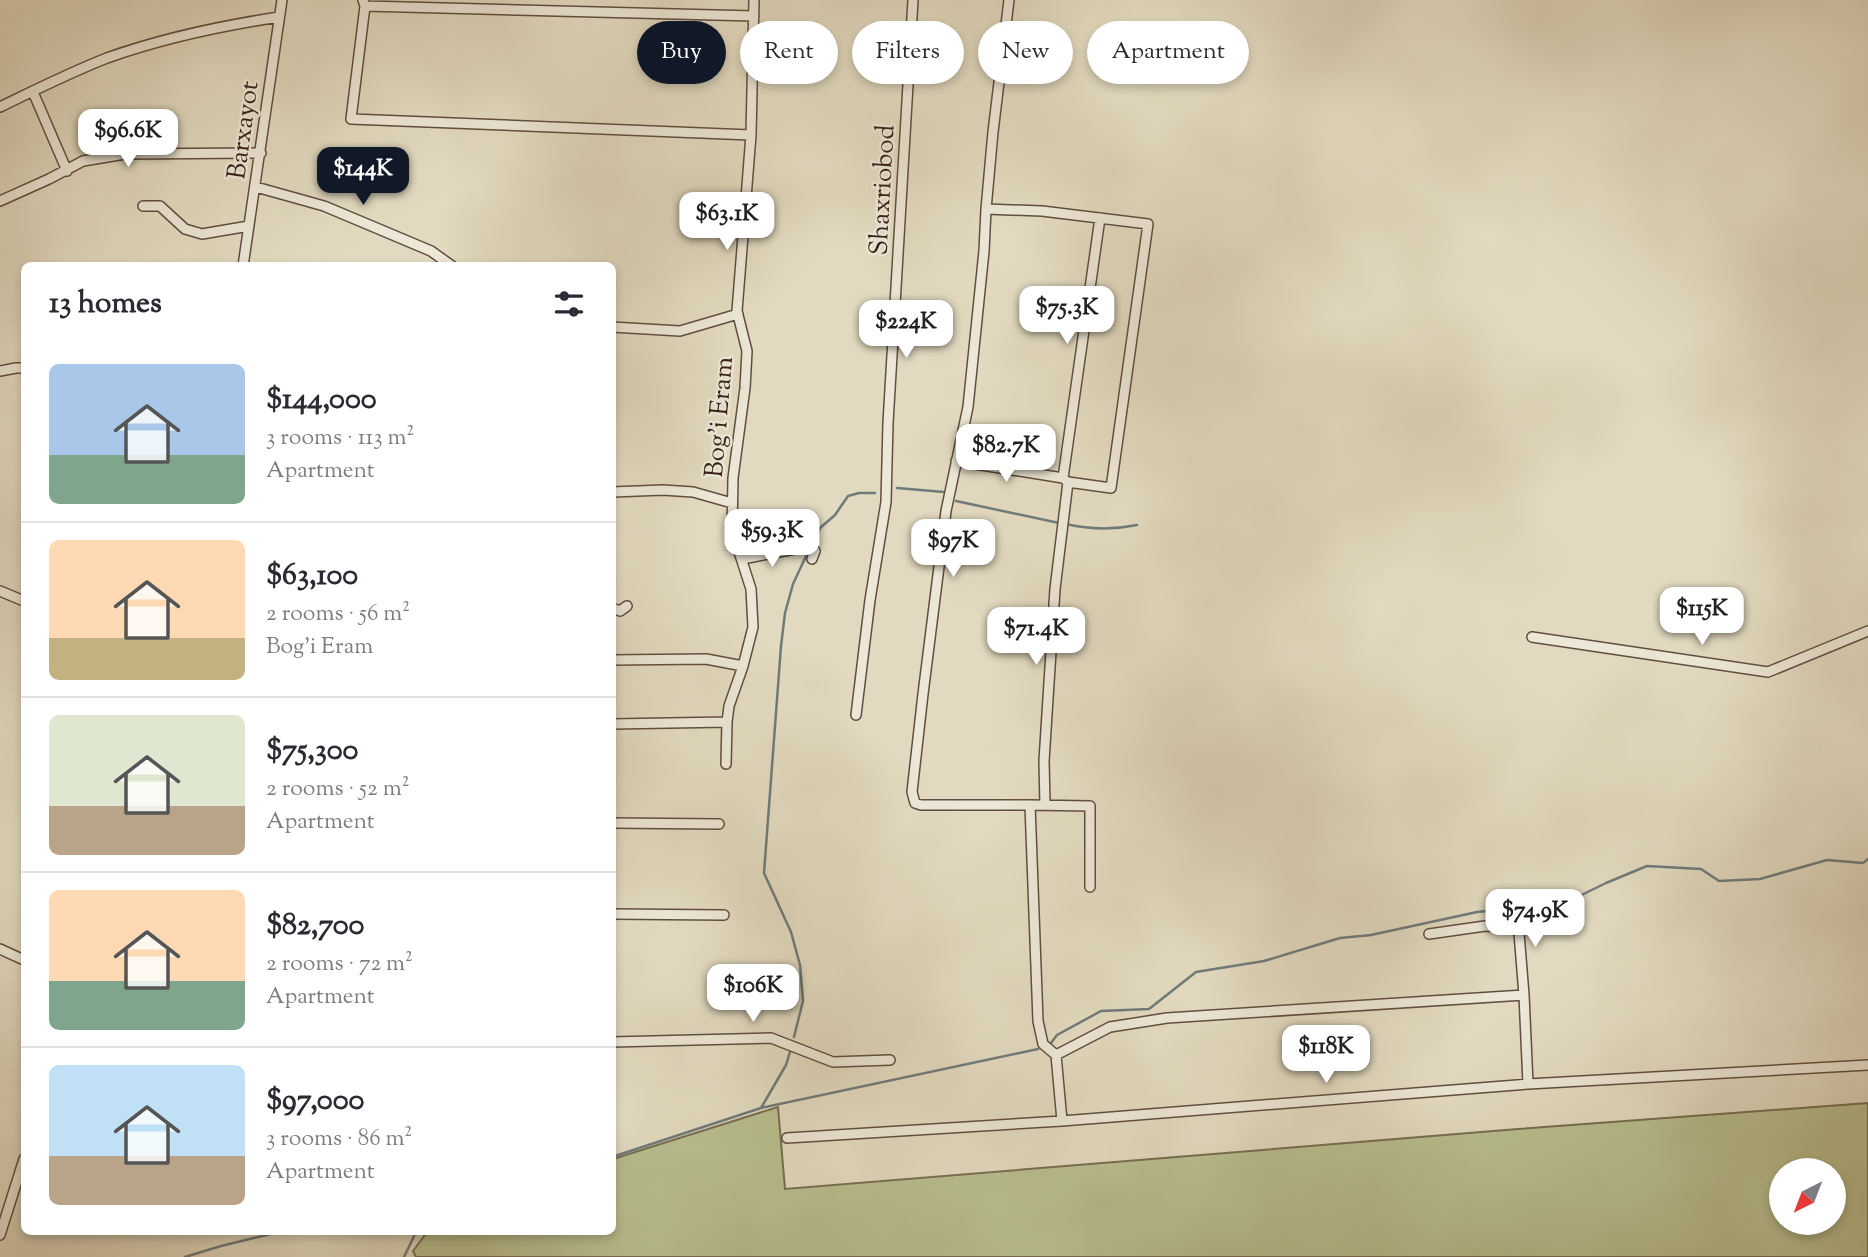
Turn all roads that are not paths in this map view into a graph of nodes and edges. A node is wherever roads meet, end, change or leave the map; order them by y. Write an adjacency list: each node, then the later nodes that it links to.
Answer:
1 (282, 0): 7 (street, Barxayot)
2 (754, 0): 6 (street, Bog'i Eram)
3 (913, 0): 39 (street, Shaxriobod)
4 (1010, 0): 16 (street)
5 (364, 3): 6 (street); 10 (street)
6 (754, 16): 10 (street, Bog'i Eram)
7 (279, 17): 8 (street); 11 (street, Barxayot)
8 (33, 92): 9 (street); 12 (street)
9 (0, 107)
10 (751, 135): 21 (street, Bog'i Eram)
11 (261, 153): 12 (street); 13 (street, Barxayot)
12 (67, 171): 14 (street)
13 (256, 187): 18 (street, Barxayot); 20 (street)
14 (0, 201)
15 (143, 206): 18 (street)
16 (986, 209): 17 (street); 25 (street)
17 (1100, 218): 26 (street); 26 (street)
18 (249, 226): 19 (street, Barxayot)
19 (244, 262)
20 (446, 262)
21 (738, 314): 22 (street); 28 (street, Bog'i Eram)
22 (616, 327)
23 (21, 369): 24 (street)
24 (0, 371)
25 (956, 461): 26 (street); 43 (street)
26 (1065, 480): 44 (street)
27 (616, 492): 28 (street)
28 (732, 503): 29 (street, Bog'i Eram)
29 (742, 559): 30 (street); 38 (street, Bog'i Eram)
30 (812, 559)
31 (0, 591): 32 (street)
32 (21, 600)
33 (627, 606): 34 (street)
34 (616, 610)
35 (1868, 631): 36 (street)
36 (1532, 637)
37 (616, 660): 38 (street)
38 (744, 666): 40 (street, Bog'i Eram)
39 (856, 715)
40 (727, 722): 41 (street); 42 (street, Bog'i Eram)
41 (616, 724)
42 (726, 764)
43 (1030, 805): 44 (street); 55 (street)
44 (1045, 805): 47 (street)
45 (616, 823): 46 (street)
46 (719, 824)
47 (1090, 887)
48 (616, 914): 49 (street)
49 (724, 915)
50 (1429, 934): 53 (street)
51 (0, 949): 52 (street)
52 (21, 959)
53 (1524, 995): 55 (street); 58 (street)
54 (616, 1042): 56 (street)
55 (1056, 1055): 59 (street)
56 (890, 1060)
57 (1868, 1065): 58 (street)
58 (1528, 1084): 59 (street)
59 (1062, 1121): 60 (street)
60 (787, 1138)
61 (21, 1172): 62 (street)
62 (0, 1235)

